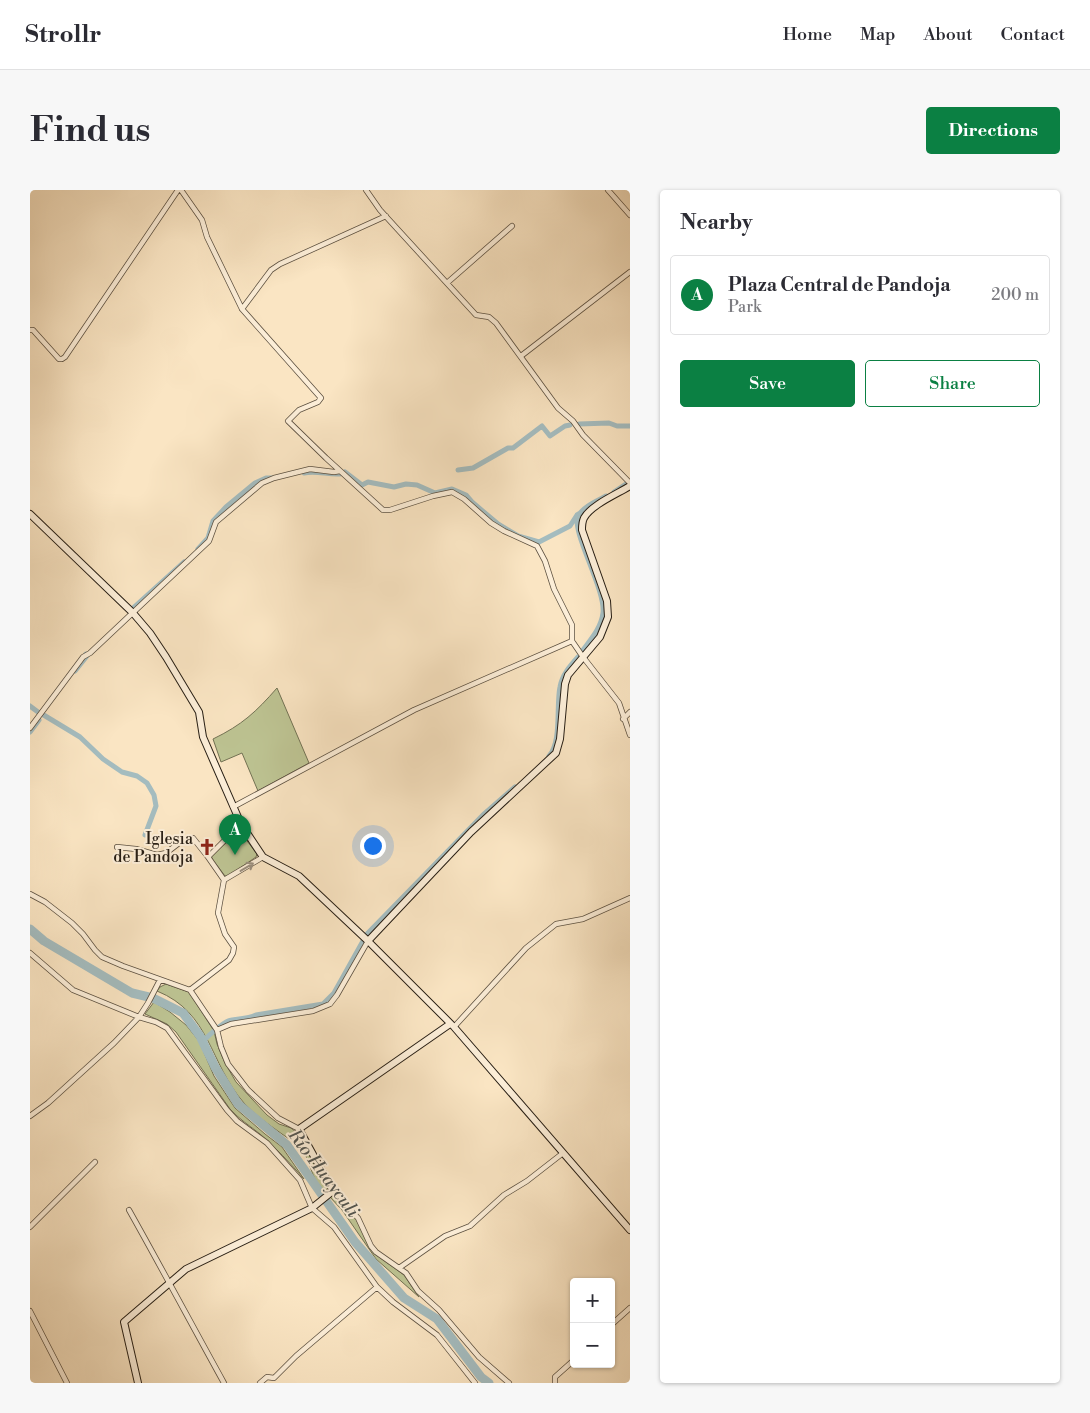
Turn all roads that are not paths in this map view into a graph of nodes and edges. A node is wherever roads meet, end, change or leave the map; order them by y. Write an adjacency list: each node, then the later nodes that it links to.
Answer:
1 (179, 190): 5 (street); 12 (street)
2 (188, 190): 5 (street)
3 (366, 190): 7 (street)
4 (608, 190): 6 (street)
5 (185, 195): 11 (street)
6 (630, 215)
7 (386, 216): 10 (street); 11 (street)
8 (512, 226): 10 (street)
9 (630, 272): 13 (street)
10 (447, 284): 13 (street)
11 (242, 309): 14 (street)
12 (30, 330)
13 (521, 356): 15 (street)
14 (340, 471): 17 (street); 18 (street)
15 (630, 485): 19 (street)
16 (30, 514): 17 (street)
17 (133, 613): 22 (street); 24 (street)
18 (572, 641): 19 (street); 24 (street)
19 (582, 657): 21 (street); 32 (street)
20 (630, 712): 21 (street)
21 (623, 719): 23 (street)
22 (30, 728)
23 (630, 735)
24 (233, 807): 25 (street)
25 (241, 824): 27 (street); 28 (street)
26 (117, 847): 27 (street)
27 (208, 857): 29 (street)
28 (263, 857): 29 (street, one-way to 28); 32 (street)
29 (224, 880): 35 (street)
30 (30, 894): 34 (street)
31 (630, 898): 37 (street)
32 (368, 941): 37 (street); 38 (street)
33 (30, 953): 36 (street)
34 (160, 980): 35 (street); 36 (street)
35 (190, 990): 38 (street)
36 (139, 1017): 39 (street); 44 (street)
37 (452, 1025): 40 (street); 41 (street)
38 (217, 1030): 40 (street)
39 (30, 1116)
40 (299, 1129): 43 (street)
41 (564, 1153): 47 (street); 48 (street)
42 (95, 1162): 46 (street)
43 (331, 1192): 44 (street); 48 (street)
44 (313, 1206): 49 (street); 50 (street)
45 (129, 1210): 49 (street)
46 (30, 1227)
47 (630, 1230)
48 (399, 1268): 60 (street)
49 (170, 1282): 56 (street); 57 (street)
50 (377, 1287): 58 (street); 59 (street)
51 (630, 1308): 53 (street)
52 (30, 1311): 55 (street)
53 (613, 1323)
54 (570, 1364): 61 (street)
55 (67, 1383)
56 (138, 1383)
57 (224, 1383)
58 (260, 1383)
59 (475, 1383)
60 (509, 1383)
61 (555, 1383)

